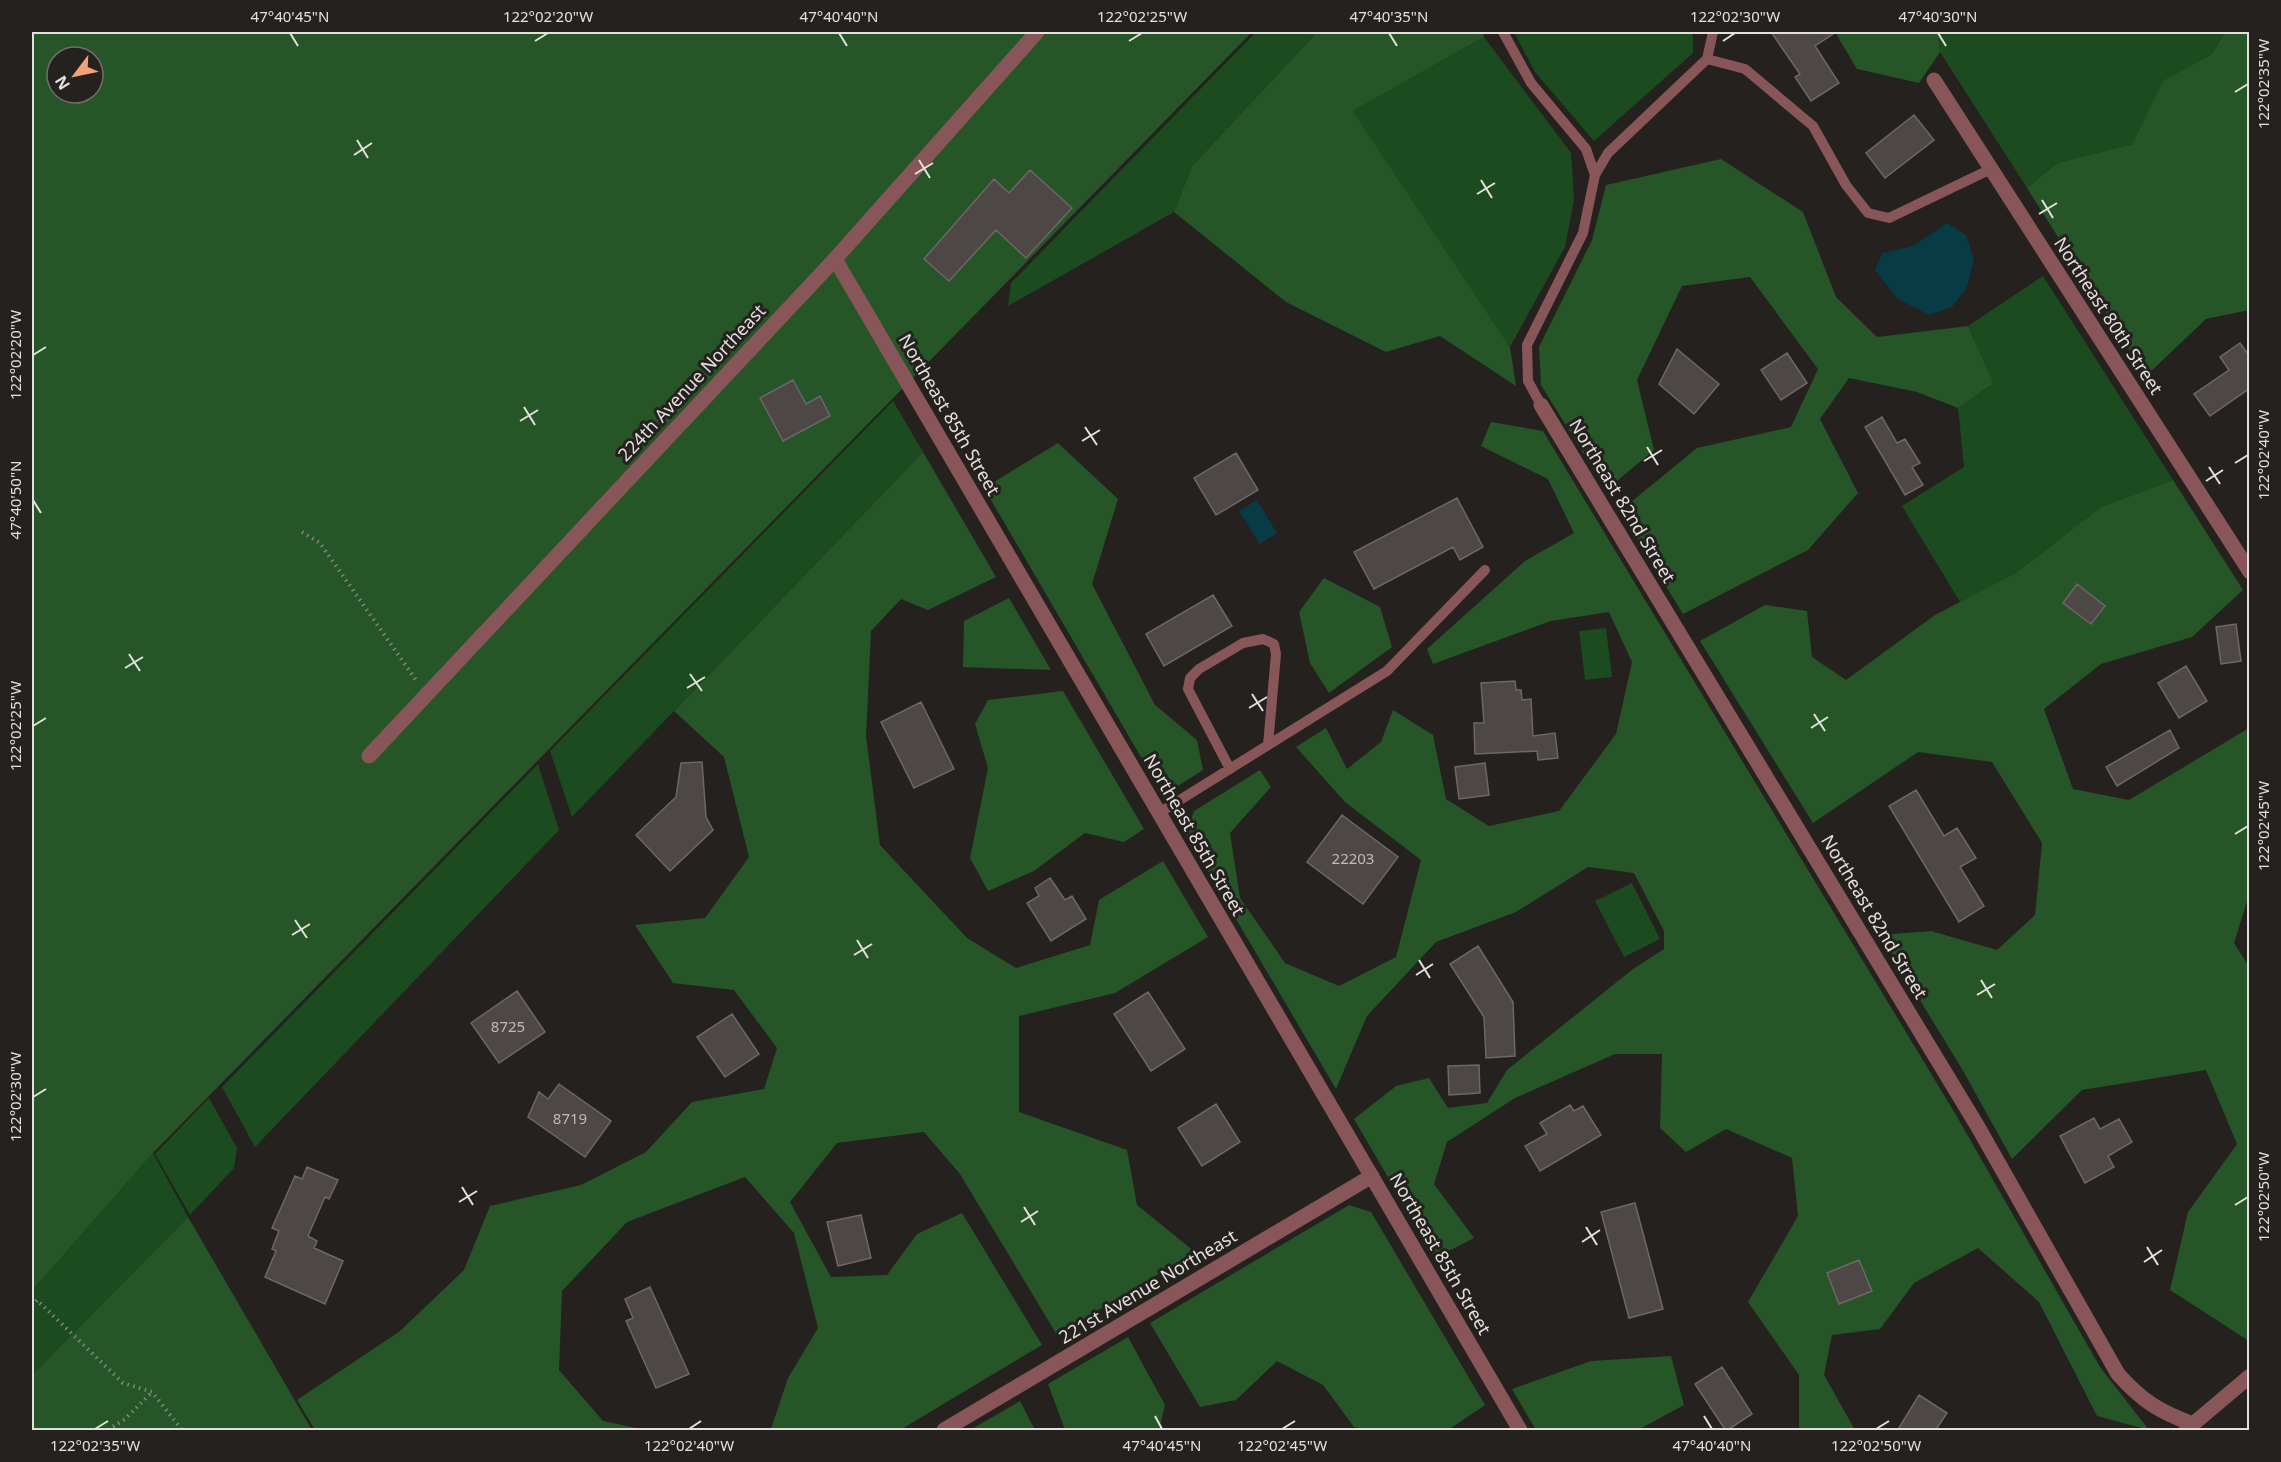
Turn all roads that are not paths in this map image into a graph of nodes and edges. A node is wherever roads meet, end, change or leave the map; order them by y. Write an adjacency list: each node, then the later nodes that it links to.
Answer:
1 (1037, 32): 8 (street, 224th Avenue Northeast)
2 (1503, 32): 7 (lane)
3 (1713, 32): 4 (lane)
4 (1707, 59): 6 (lane); 7 (lane)
5 (1934, 81): 6 (street, Northeast 80th Street)
6 (1991, 170): 11 (street, Northeast 80th Street)
7 (1594, 175): 9 (lane)
8 (835, 259): 13 (street, 224th Avenue Northeast); 15 (street, Northeast 85th Street)
9 (1541, 405): 18 (street, Northeast 82nd Street)
10 (1485, 570): 12 (lane)
11 (2250, 572)
12 (1268, 745): 14 (lane); 14 (lane)
13 (369, 756)
14 (1230, 769): 15 (lane)
15 (1159, 813): 16 (street, Northeast 85th Street)
16 (1372, 1176): 19 (street, 221st Avenue Northeast); 20 (street, Northeast 85th Street)
17 (2250, 1376): 18 (street)
18 (2190, 1427)
19 (944, 1431)
20 (1520, 1431)

